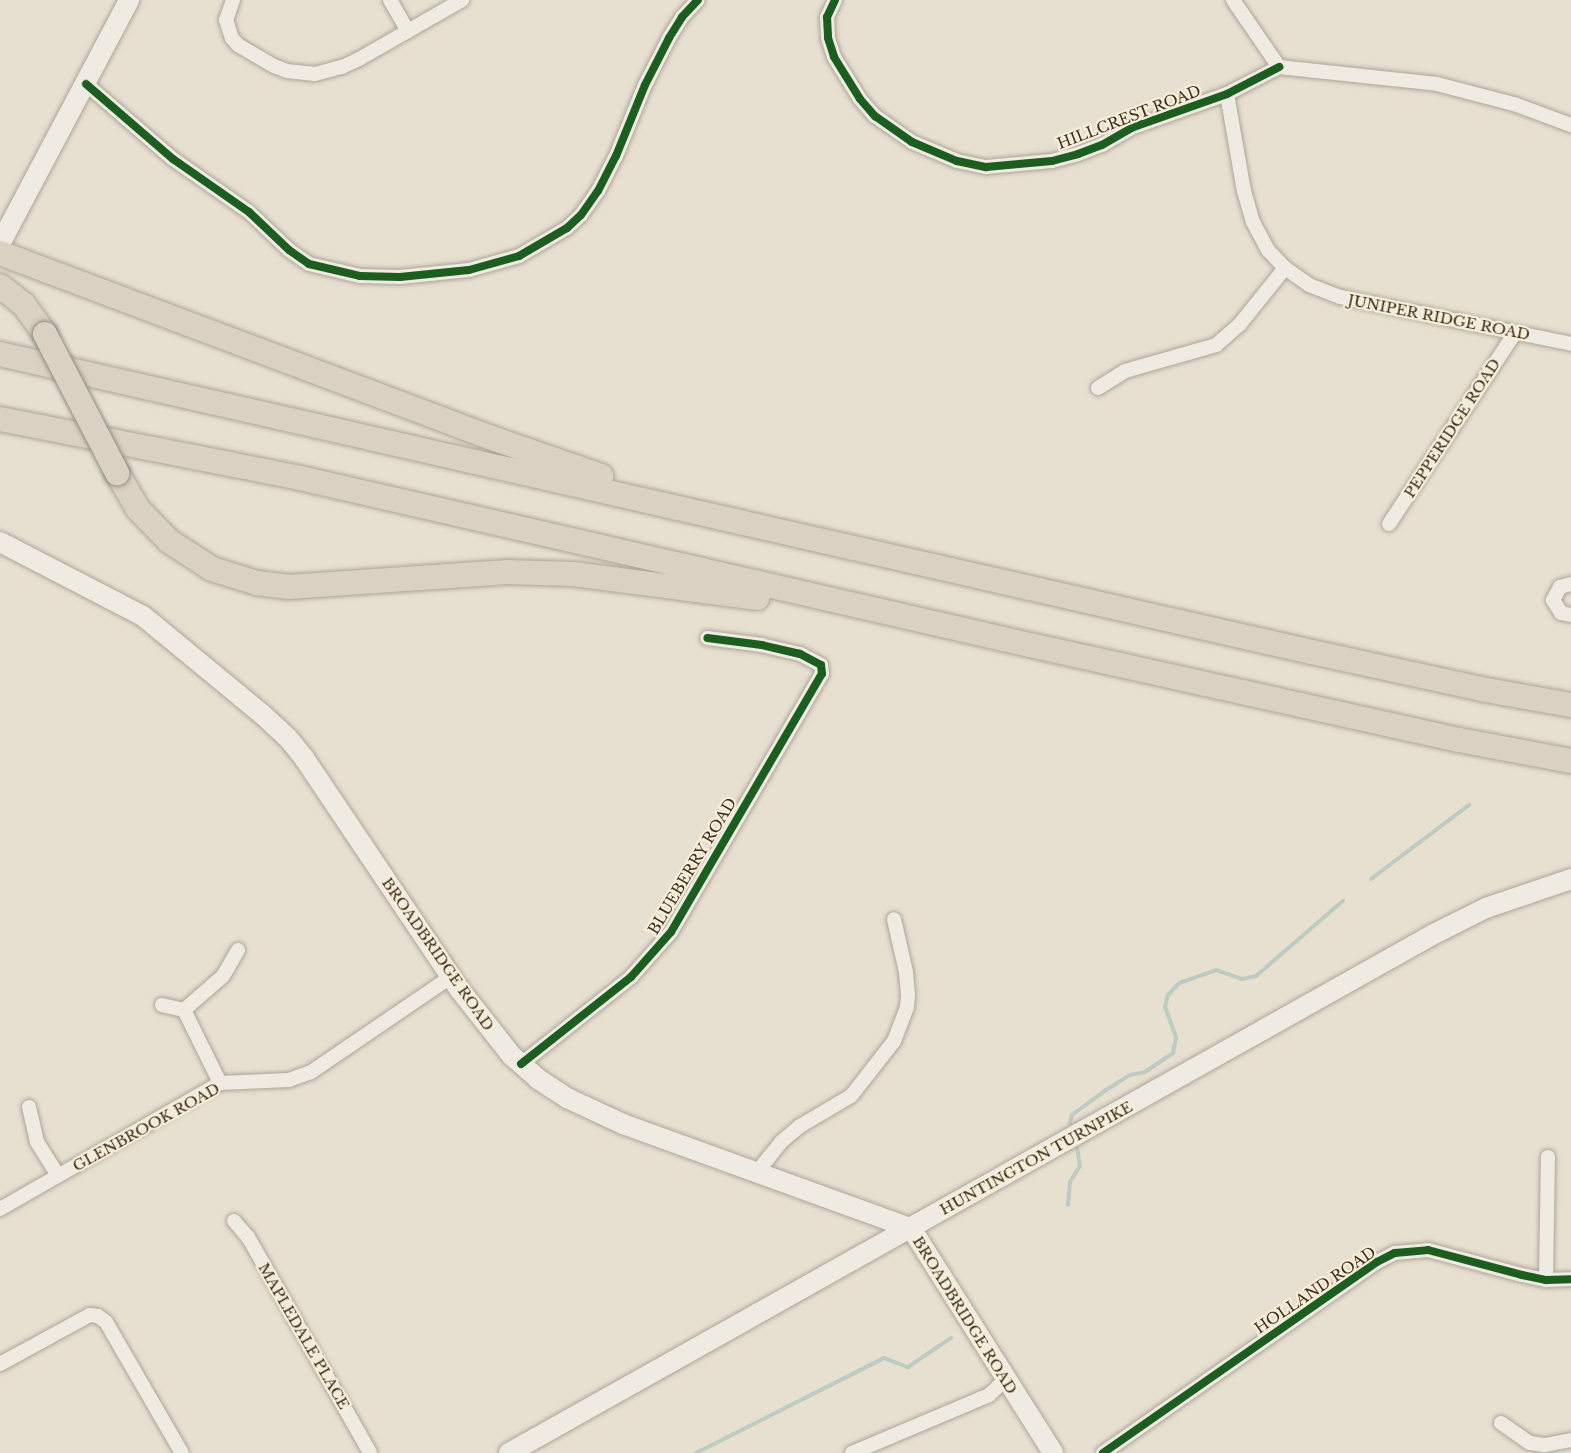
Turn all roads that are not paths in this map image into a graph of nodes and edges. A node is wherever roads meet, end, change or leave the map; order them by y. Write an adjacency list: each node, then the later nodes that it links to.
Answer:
1 (129, 0): 10 (main road)
2 (233, 0): 8 (street)
3 (390, 0): 8 (street)
4 (462, 0): 8 (street)
5 (698, 0): 10 (street)
6 (835, 0): 11 (street, HILLCREST ROAD)
7 (1233, 0): 9 (street)
8 (408, 31)
9 (1280, 67): 11 (street, HILLCREST ROAD); 12 (street)
10 (86, 84): 13 (main road)
11 (1227, 94): 15 (street, JUNIPER RIDGE ROAD)
12 (1571, 125)
13 (0, 244)
14 (0, 253): 24 (highway)
15 (1285, 268): 17 (street, JUNIPER RIDGE ROAD); 20 (street)
16 (0, 286): 28 (highway, bridge)
17 (1515, 333): 18 (street, JUNIPER RIDGE ROAD); 22 (street, PEPPERIDGE ROAD)
18 (1571, 344)
19 (0, 354): 24 (highway)
20 (1098, 388)
21 (0, 419): 28 (highway)
22 (1389, 524)
23 (0, 542): 34 (main road, BROADBRIDGE ROAD)
24 (869, 550): 29 (highway)
25 (1571, 584): 26 (street)
26 (1571, 615)
27 (707, 638): 37 (street, BLUEBERRY ROAD)
28 (1030, 645): 30 (highway)
29 (1571, 705)
30 (1571, 761)
31 (1571, 879): 45 (main road, HUNTINGTON TURNPIKE)
32 (894, 919): 41 (street)
33 (238, 950): 36 (street)
34 (451, 977): 37 (main road, BROADBRIDGE ROAD); 38 (street, GLENBROOK ROAD)
35 (162, 1005): 36 (street)
36 (184, 1010): 38 (street)
37 (521, 1064): 41 (main road, BROADBRIDGE ROAD)
38 (220, 1083): 42 (street, GLENBROOK ROAD)
39 (29, 1107): 42 (street)
40 (1548, 1157): 47 (street)
41 (757, 1172): 45 (main road, BROADBRIDGE ROAD)
42 (58, 1175): 43 (street, GLENBROOK ROAD)
43 (0, 1209)
44 (234, 1221): 53 (street, MAPLEDALE PLACE)
45 (911, 1228): 49 (main road, BROADBRIDGE ROAD); 54 (main road, HUNTINGTON TURNPIKE)
46 (1571, 1279): 47 (street, HOLLAND ROAD)
47 (1546, 1280): 57 (street, HOLLAND ROAD)
48 (0, 1364): 52 (street)
49 (1006, 1379): 55 (street); 56 (main road, BROADBRIDGE ROAD)
50 (1501, 1423): 51 (street)
51 (1571, 1440)
52 (182, 1453)
53 (370, 1453)
54 (509, 1453)
55 (852, 1453)
56 (1053, 1453)
57 (1103, 1453)

